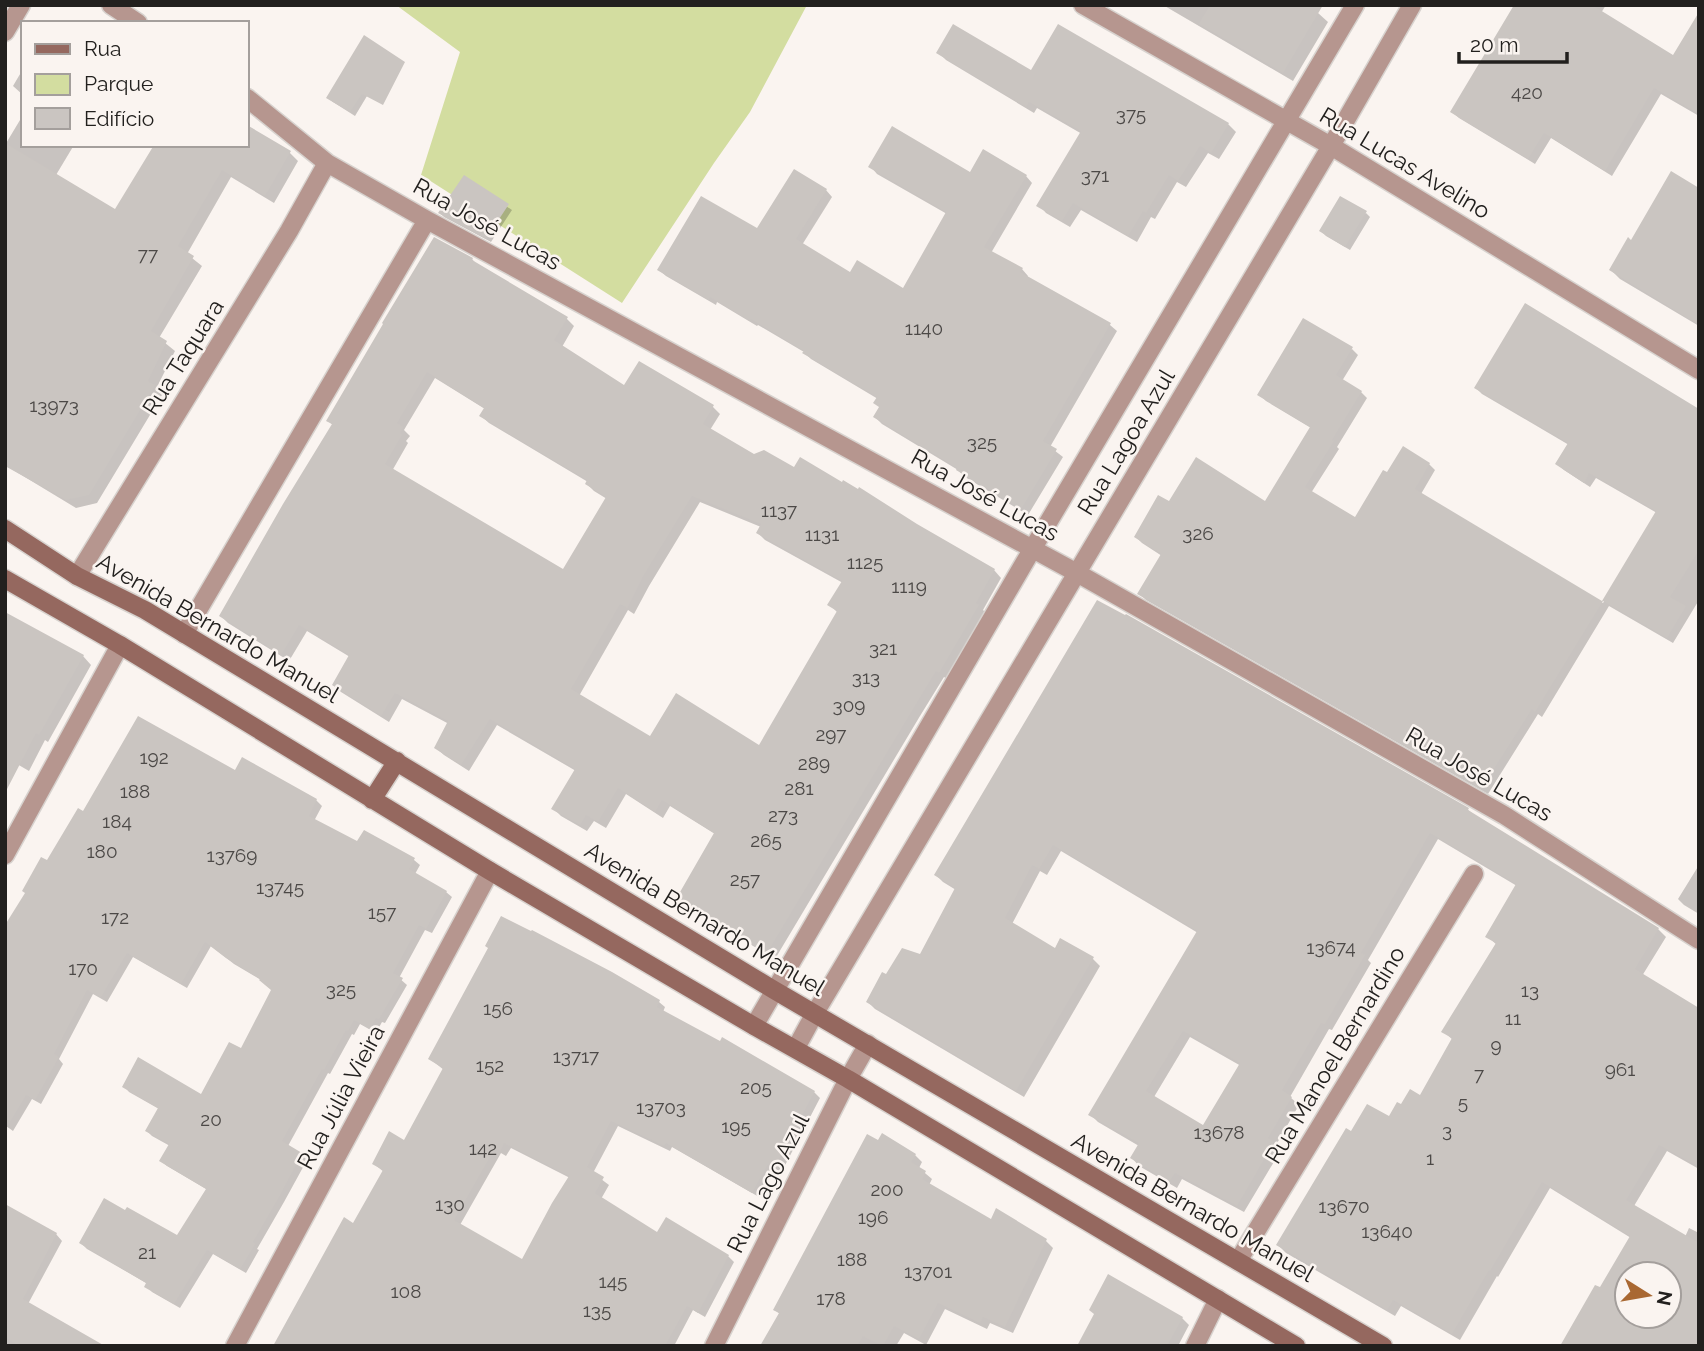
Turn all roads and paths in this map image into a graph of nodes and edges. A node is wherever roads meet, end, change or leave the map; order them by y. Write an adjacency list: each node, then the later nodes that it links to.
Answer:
1 (21, 5): 7 (street)
2 (111, 5): 6 (street)
3 (1083, 5): 9 (street, Rua Lucas Avelino)
4 (1355, 5): 9 (street, Rua Lagoa Azul)
5 (1412, 5): 10 (street, Rua Lagoa Azul)
6 (135, 21)
7 (5, 32)
8 (248, 99): 11 (street, Rua José Lucas)
9 (1287, 120): 10 (street, Rua Lucas Avelino); 15 (street, Rua Lagoa Azul)
10 (1331, 146): 13 (street, Rua Lucas Avelino); 16 (street, Rua Lagoa Azul)
11 (327, 163): 12 (street, Rua José Lucas); 17 (street, Rua Taquara)
12 (427, 220): 15 (street, Rua José Lucas); 19 (street)
13 (1699, 370)
14 (5, 529): 17 (street, Avenida Bernardo Manuel)
15 (1033, 548): 16 (street, Rua José Lucas); 27 (street, Rua Lagoa Azul)
16 (1077, 573): 26 (street, Rua José Lucas); 28 (street, Rua Lagoa Azul)
17 (77, 576): 19 (street, Avenida Bernardo Manuel)
18 (5, 579): 20 (street)
19 (184, 634): 21 (street, Avenida Bernardo Manuel)
20 (120, 645): 22 (street); 23 (street)
21 (397, 761): 22 (street); 27 (street, Avenida Bernardo Manuel)
22 (372, 800): 24 (street)
23 (5, 855)
24 (490, 871): 29 (street); 35 (street, Rua Júlia Vieira)
25 (1474, 874): 33 (street, Rua Manoel Bernardino)
26 (1699, 940)
27 (774, 990): 28 (street, Avenida Bernardo Manuel); 29 (street, Rua Lagoa Azul)
28 (815, 1013): 30 (street, Avenida Bernardo Manuel); 31 (street, Rua Lagoa Azul)
29 (754, 1026): 31 (street)
30 (868, 1044): 32 (street, Rua Lago Azul); 33 (street, Avenida Bernardo Manuel)
31 (796, 1048): 32 (street)
32 (848, 1079): 34 (street); 36 (street, Rua Lago Azul)
33 (1238, 1261): 39 (street, Avenida Bernardo Manuel)
34 (1219, 1299): 37 (street); 38 (street)
35 (235, 1346)
36 (714, 1346)
37 (1195, 1346)
38 (1296, 1346)
39 (1383, 1346)

